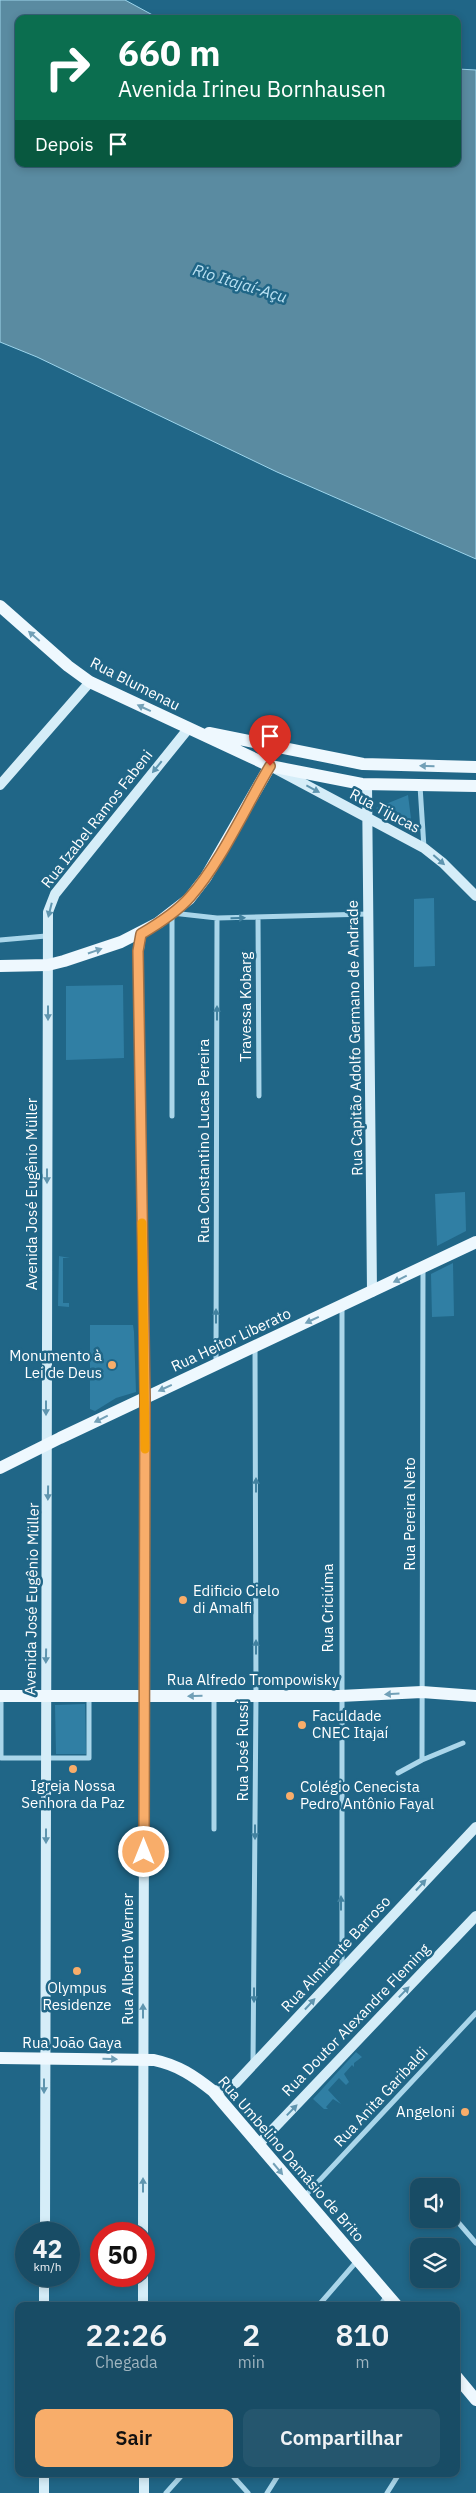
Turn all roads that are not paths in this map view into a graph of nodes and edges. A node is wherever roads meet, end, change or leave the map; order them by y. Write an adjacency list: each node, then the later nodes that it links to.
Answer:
1 (0, 606): 2 (main road, Rua Blumenau, one-way to 1)
2 (90, 682): 3 (main road, Rua Blumenau, one-way to 2); 7 (main road)
3 (188, 729): 4 (main road, Rua Blumenau); 5 (main road, one-way to 3); 18 (main road, Rua Izabel Ramos Fabeni, one-way to 18)
4 (270, 766): 6 (main road, Rua Blumenau); 10 (main road, Rua Tijucas, one-way to 10); 13 (main road)
5 (476, 767)
6 (367, 784): 8 (main road, Rua Blumenau); 10 (main road, Rua Capitão Adolfo Germano de Andrade)
7 (0, 785)
8 (420, 785): 9 (main road, Rua Blumenau); 11 (street)
9 (476, 786)
10 (367, 818): 11 (main road, Rua Tijucas); 14 (main road, Rua Capitão Adolfo Germano de Andrade)
11 (424, 848): 12 (main road, Rua Tijucas, one-way to 12)
12 (476, 896)
13 (172, 913): 16 (street); 17 (main road); 23 (street)
14 (369, 914): 15 (street); 26 (main road, Rua Capitão Adolfo Germano de Andrade)
15 (258, 917): 16 (street, one-way to 15); 22 (street, Travessa Kobarg)
16 (217, 918): 29 (street, Rua Constantino Lucas Pereira, one-way to 16)
17 (141, 934): 20 (main road, one-way to 17); 30 (main road, Rua Alberto Werner)
18 (46, 936): 19 (street); 20 (main road, Rua Izabel Ramos Fabeni)
19 (0, 940)
20 (48, 964): 21 (main road); 31 (main road, Avenida José Eugênio Müller, one-way to 31)
21 (0, 966)
22 (259, 1096)
23 (172, 1116)
24 (476, 1242): 25 (main road, Rua Heitor Liberato)
25 (424, 1268): 26 (main road, Rua Heitor Liberato, one-way to 26); 33 (street, Rua Pereira Neto)
26 (372, 1292): 27 (main road, Rua Heitor Liberato)
27 (342, 1307): 28 (main road, Rua Heitor Liberato, one-way to 28); 40 (street, Rua Criciúma)
28 (255, 1346): 29 (main road, Rua Heitor Liberato); 39 (street, Rua José Russi, one-way to 28)
29 (216, 1365): 30 (main road, Rua Heitor Liberato, one-way to 30)
30 (145, 1397): 31 (main road, Rua Heitor Liberato, one-way to 31); 37 (main road, Rua Alberto Werner)
31 (46, 1444): 32 (main road, Rua Heitor Liberato); 35 (main road, Avenida José Eugênio Müller, one-way to 35)
32 (0, 1468)
33 (422, 1692): 40 (main road, Rua Alfredo Trompowisky, one-way to 40); 41 (main road, Rua Alfredo Trompowisky); 44 (street, Rua Pereira Neto)
34 (0, 1696): 35 (main road, Rua Alfredo Trompowisky); 43 (street)
35 (45, 1696): 36 (main road, Rua Alfredo Trompowisky); 43 (main road, Avenida José Eugênio Müller)
36 (89, 1696): 37 (main road, Rua Alfredo Trompowisky); 43 (street)
37 (144, 1696): 38 (main road, Rua Alfredo Trompowisky, one-way to 37); 53 (main road, Rua Alberto Werner, one-way to 37)
38 (214, 1696): 39 (main road, Rua Alfredo Trompowisky); 47 (street)
39 (256, 1696): 40 (main road, Rua Alfredo Trompowisky); 54 (street, Rua José Russi, one-way to 54)
40 (340, 1696): 49 (street, Rua Criciúma, one-way to 40)
41 (476, 1696)
42 (463, 1743): 44 (street)
43 (46, 1758): 52 (main road, Avenida José Eugênio Müller, one-way to 52)
44 (422, 1760): 45 (street)
45 (398, 1773)
46 (476, 1827): 49 (main road, Rua Almirante Barroso, one-way to 46)
47 (214, 1829)
48 (476, 1916): 56 (main road, Rua Doutor Alexandre Fleming, one-way to 48)
49 (342, 1970): 54 (main road, Rua Almirante Barroso, one-way to 49)
50 (476, 2013): 57 (street, Rua Anita Garibaldi)
51 (0, 2058): 52 (main road, Rua João Gaya)
52 (44, 2058): 53 (main road, Rua João Gaya, one-way to 53); 58 (main road, Avenida José Eugênio Müller, one-way to 58)
53 (143, 2060): 55 (main road, Rua Umbelino Damásio de Brito); 59 (main road, Rua Alberto Werner, one-way to 53)
54 (253, 2065): 55 (main road, Rua Almirante Barroso)
55 (213, 2091): 56 (main road, Rua Umbelino Damásio de Brito)
56 (258, 2145): 57 (main road, Rua Umbelino Damásio de Brito, one-way to 57)
57 (304, 2198): 62 (main road, Rua Umbelino Damásio de Brito)
58 (45, 2222)
59 (143, 2222)
60 (460, 2224): 61 (street)
61 (476, 2243)
62 (358, 2261): 65 (main road, Rua Umbelino Damásio de Brito); 68 (street)
63 (44, 2287): 66 (main road)
64 (143, 2287): 67 (main road)
65 (387, 2294): 69 (street); 70 (main road, Rua Umbelino Damásio de Brito)
66 (44, 2302)
67 (143, 2302)
68 (322, 2302)
69 (382, 2302)
70 (394, 2302)
71 (460, 2382): 72 (main road)
72 (476, 2400)
73 (44, 2477): 79 (main road)
74 (144, 2477): 80 (main road)
75 (179, 2477): 81 (street)
76 (234, 2477): 82 (street)
77 (277, 2477): 83 (street)
78 (397, 2477): 84 (street)
79 (44, 2493)
80 (144, 2493)
81 (166, 2493)
82 (248, 2493)
83 (267, 2493)
84 (387, 2493)

